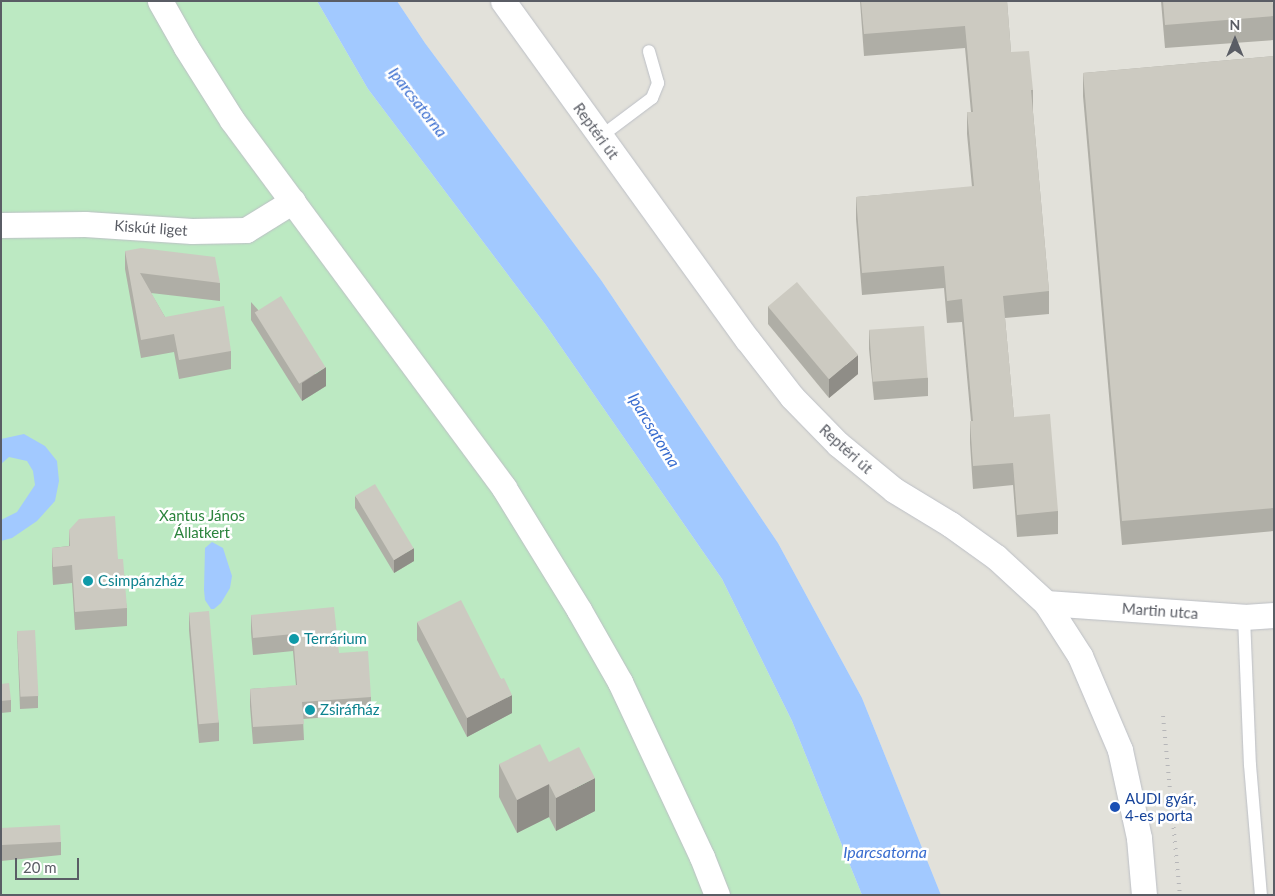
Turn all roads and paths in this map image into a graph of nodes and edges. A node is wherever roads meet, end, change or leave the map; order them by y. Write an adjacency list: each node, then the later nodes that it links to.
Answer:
1 (160, 1): 5 (street)
2 (503, 1): 4 (street, Reptéri út)
3 (649, 51): 4 (lane)
4 (600, 137): 7 (street, Reptéri út)
5 (293, 201): 6 (street, Kiskút liget); 10 (street)
6 (1, 225)
7 (1046, 603): 9 (street, Martin utca); 11 (street, Reptéri út)
8 (1274, 615): 9 (street, Martin utca)
9 (1244, 617): 12 (lane)
10 (717, 895)
11 (1144, 895)
12 (1261, 895)

